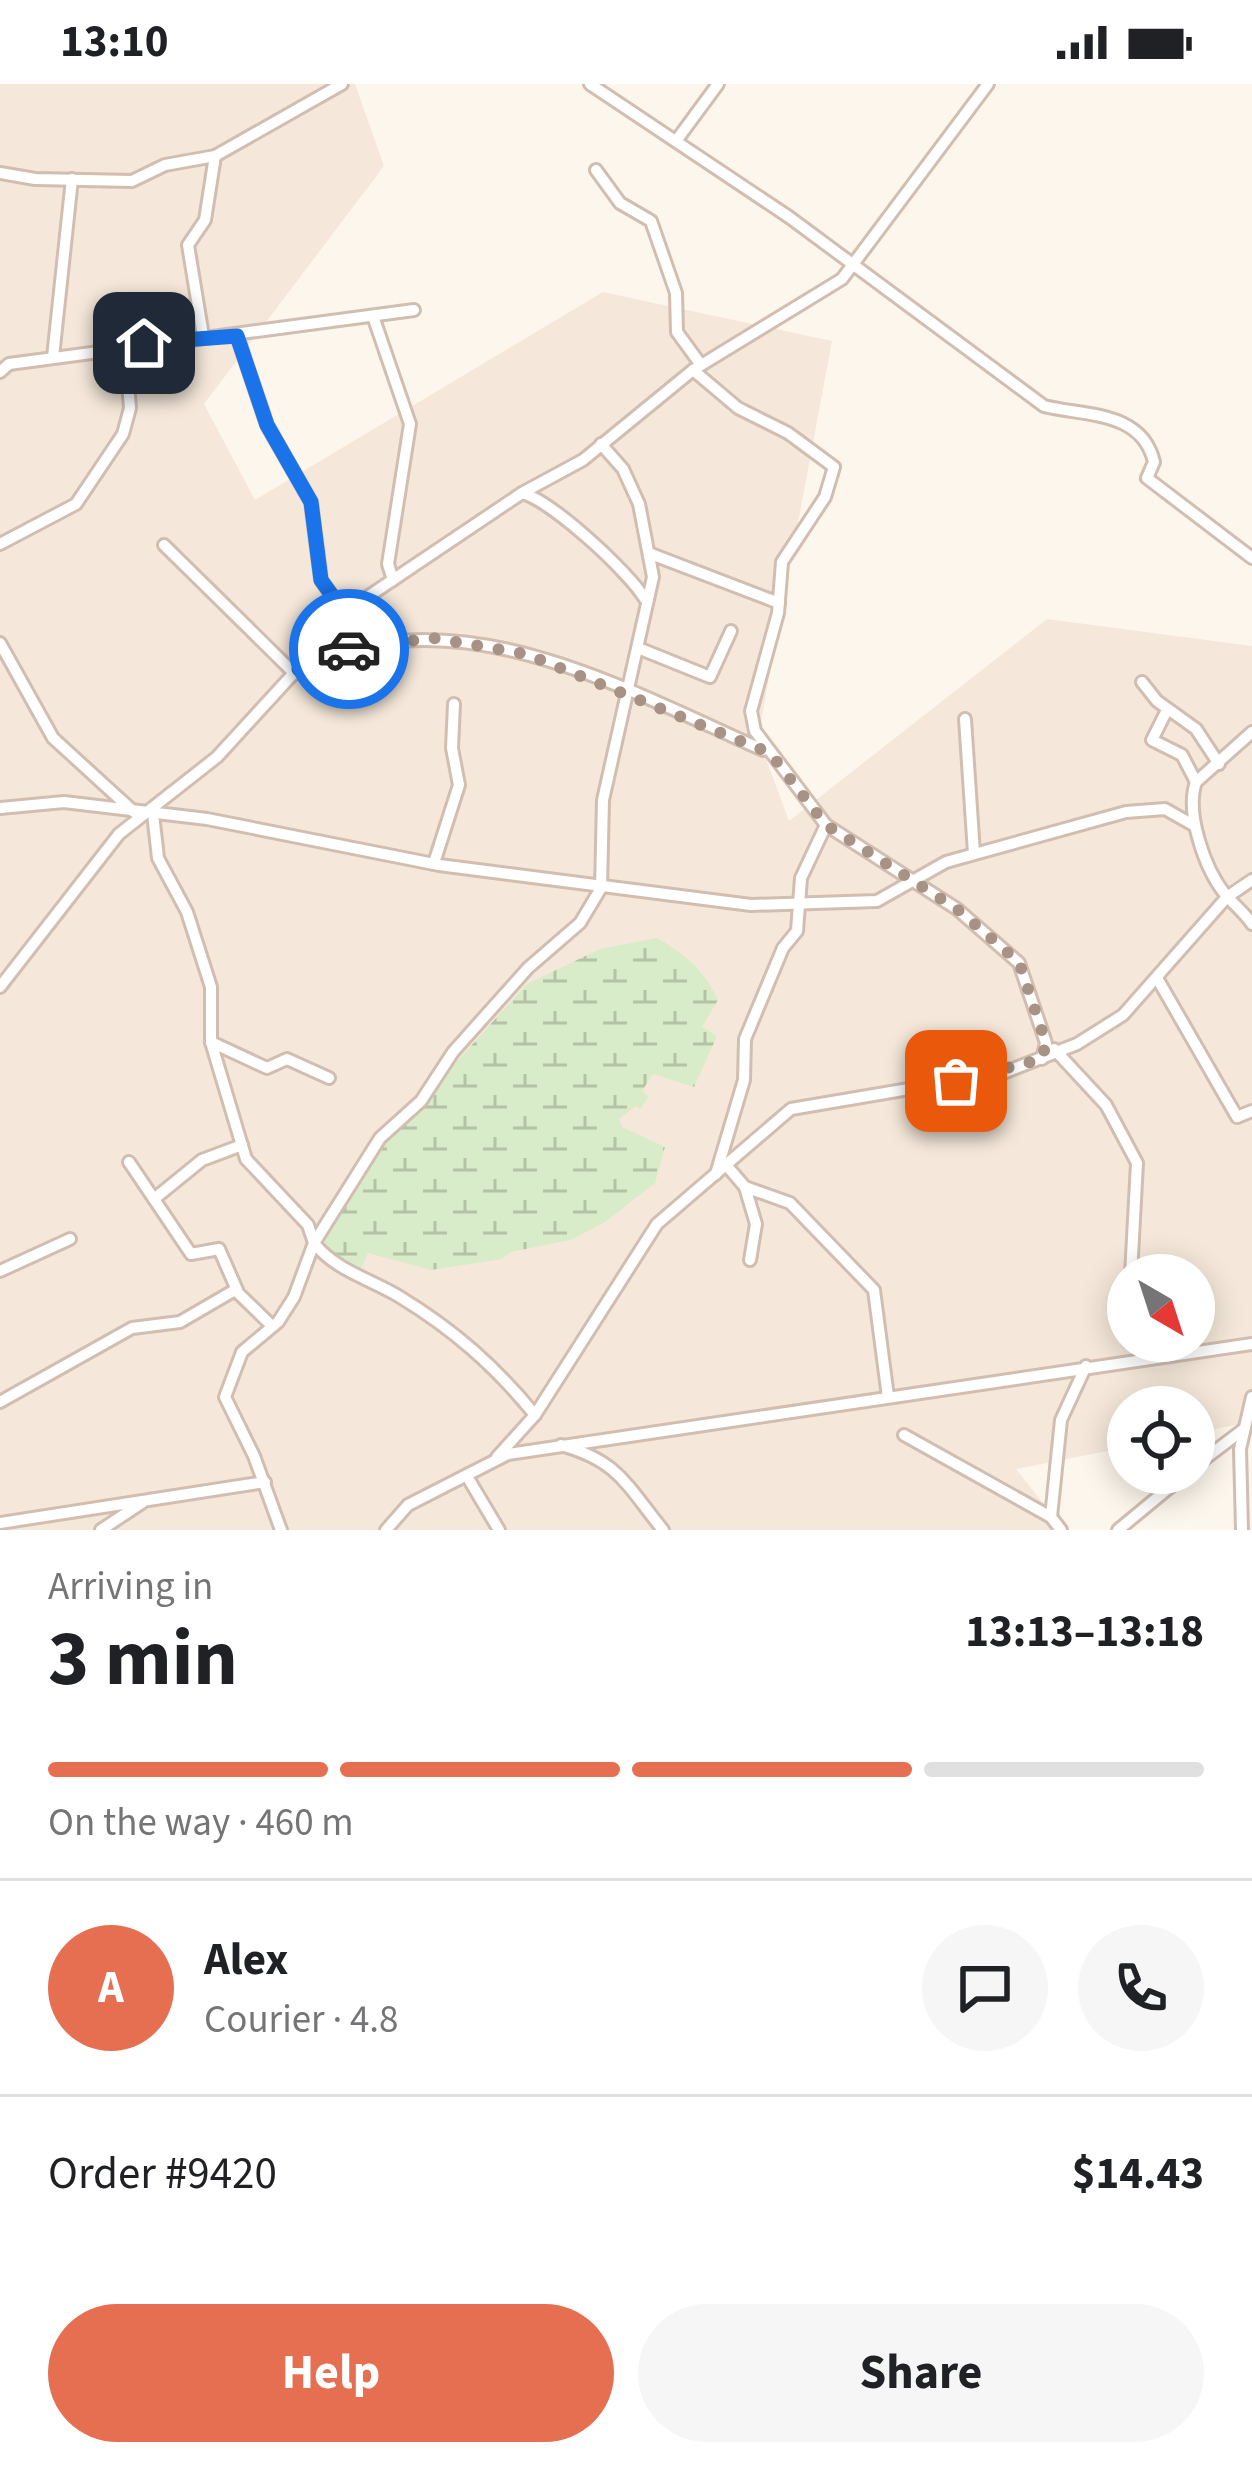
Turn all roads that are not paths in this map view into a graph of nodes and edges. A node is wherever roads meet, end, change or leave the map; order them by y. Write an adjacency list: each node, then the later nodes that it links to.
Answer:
1 (342, 84): 6 (street)
2 (590, 84): 5 (street)
3 (718, 84): 5 (street)
4 (988, 84): 10 (street)
5 (676, 141): 10 (street)
6 (215, 156): 9 (street); 14 (street)
7 (596, 170): 18 (street)
8 (0, 173): 9 (street)
9 (72, 179): 16 (street)
10 (855, 266): 18 (street); 24 (street)
11 (414, 310): 12 (street)
12 (373, 316): 13 (street); 25 (street)
13 (237, 336): 14 (street); 28 (street)
14 (202, 337): 15 (street)
15 (125, 346): 16 (street); 21 (street)
16 (53, 357): 17 (street)
17 (3, 366)
18 (697, 367): 19 (street); 27 (street)
19 (601, 444): 20 (street); 23 (street)
20 (522, 494): 25 (street); 26 (street)
21 (0, 544)
22 (164, 545): 32 (street)
23 (651, 554): 26 (street); 27 (street)
24 (1252, 558)
25 (393, 580): 28 (street)
26 (645, 598): 31 (street)
27 (779, 603): 40 (street)
28 (346, 615): 32 (street)
29 (731, 632): 31 (street)
30 (0, 643): 46 (street)
31 (638, 648): 34 (street)
32 (297, 672): 34 (street); 46 (street)
33 (1142, 682): 36 (street)
34 (628, 693): 40 (street); 54 (street)
35 (454, 704): 51 (street)
36 (1167, 710): 42 (street); 43 (street)
37 (965, 719): 50 (street)
38 (1252, 732): 39 (street)
39 (1232, 752): 41 (street); 42 (street)
40 (770, 753): 48 (street)
41 (1248, 756)
42 (1219, 764): 43 (street)
43 (1196, 782): 44 (street)
44 (1194, 803): 47 (street); 49 (street)
45 (0, 808): 46 (street)
46 (144, 813): 51 (street); 59 (street); 60 (street)
47 (1182, 814): 49 (street); 50 (street)
48 (826, 825): 53 (street); 56 (street)
49 (1196, 826): 55 (street)
50 (974, 853): 53 (street)
51 (434, 863): 54 (street)
52 (1252, 880): 55 (street)
53 (913, 882): 56 (street); 61 (street)
54 (601, 888): 56 (street); 72 (street)
55 (1227, 897): 57 (street); 58 (street)
56 (798, 900): 68 (street)
57 (1252, 923)
58 (1157, 979): 62 (street); 65 (street)
59 (0, 987)
60 (211, 1042): 64 (street); 66 (street)
61 (1046, 1043): 62 (street); 63 (street)
62 (1059, 1052): 63 (street); 73 (street)
63 (1042, 1059): 68 (street)
64 (329, 1078)
65 (1252, 1112)
66 (242, 1145): 70 (street); 72 (street)
67 (129, 1162): 70 (street)
68 (721, 1170): 69 (street); 87 (street)
69 (745, 1187): 74 (street); 84 (street)
70 (154, 1199): 78 (street)
71 (70, 1239): 76 (street)
72 (314, 1243): 75 (street); 77 (street)
73 (1132, 1254)
74 (750, 1260)
75 (331, 1264): 77 (street); 87 (street)
76 (0, 1271)
77 (304, 1276): 79 (street)
78 (237, 1290): 79 (street); 86 (street)
79 (270, 1324): 94 (street)
80 (1252, 1344): 81 (street)
81 (1215, 1349)
82 (1113, 1362): 83 (street)
83 (1085, 1366): 84 (street); 97 (street)
84 (889, 1397): 90 (street)
85 (1252, 1397): 88 (street)
86 (0, 1402)
87 (535, 1415): 92 (street)
88 (1245, 1429): 91 (street); 106 (street)
89 (904, 1435): 97 (street)
90 (558, 1444): 92 (street); 103 (street)
91 (1215, 1451)
92 (497, 1457): 93 (street)
93 (468, 1478): 99 (street); 102 (street)
94 (265, 1481): 96 (street); 101 (street)
95 (1162, 1494): 105 (street)
96 (151, 1496): 98 (street); 100 (street)
97 (1051, 1517): 104 (street)
98 (0, 1523)
99 (390, 1528)
100 (101, 1530)
101 (281, 1530)
102 (500, 1530)
103 (663, 1530)
104 (1061, 1530)
105 (1118, 1530)
106 (1242, 1530)

